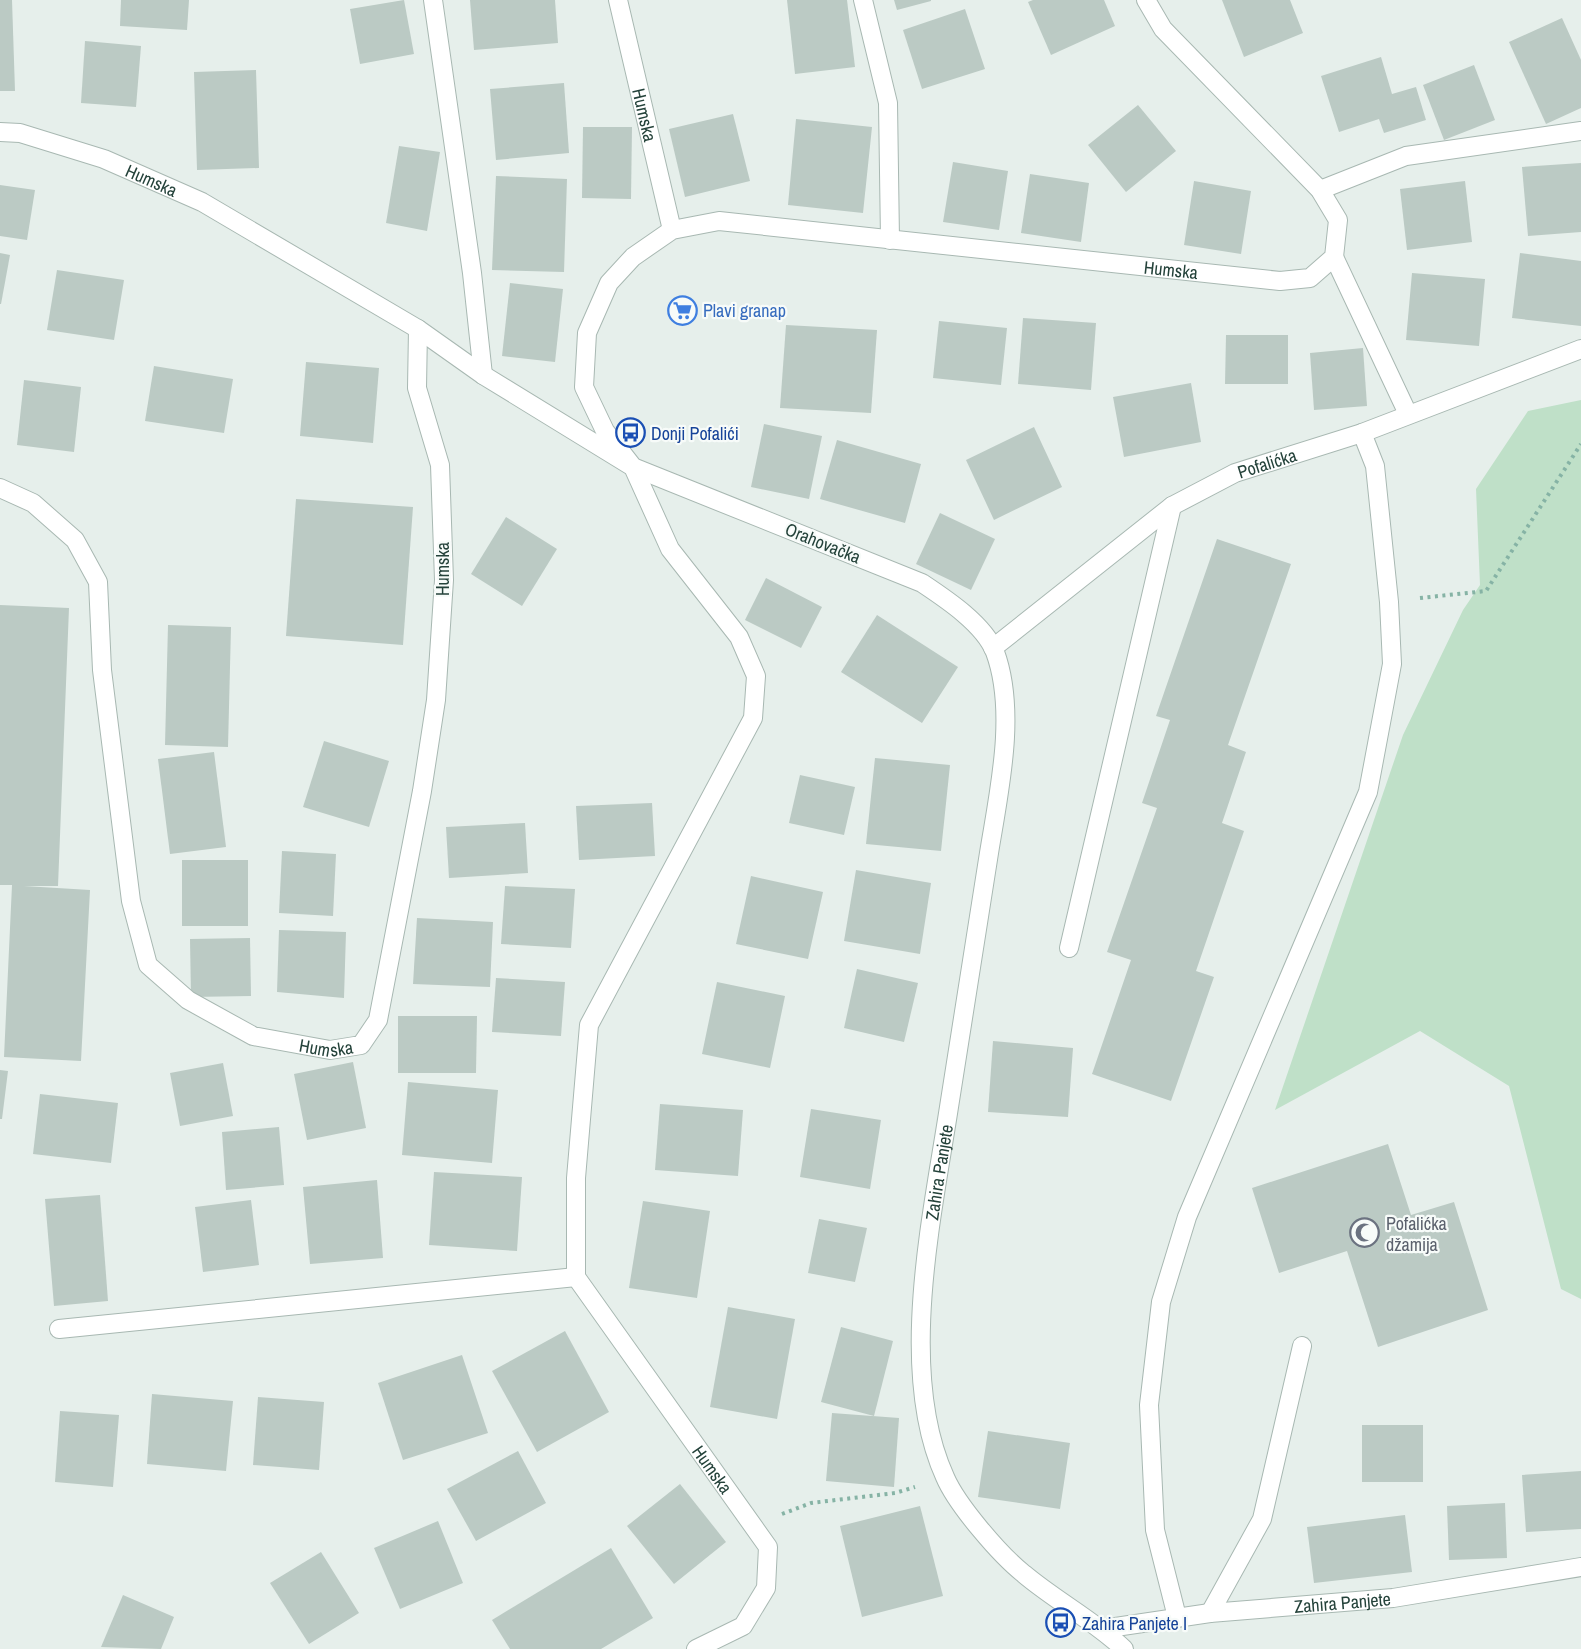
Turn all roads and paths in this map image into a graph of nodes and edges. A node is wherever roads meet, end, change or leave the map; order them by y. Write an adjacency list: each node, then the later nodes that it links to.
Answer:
1 (433, 0): 13 (street)
2 (618, 0): 8 (street, Humska)
3 (863, 0): 9 (street)
4 (1146, 0): 7 (street)
5 (1581, 130): 7 (street)
6 (0, 132): 11 (street, Humska)
7 (1320, 190): 10 (street)
8 (672, 230): 9 (street, Humska); 17 (street, Humska)
9 (890, 240): 10 (street, Humska)
10 (1334, 257): 14 (street)
11 (418, 330): 13 (street, Humska); 18 (street, Humska)
12 (1581, 349): 14 (street, Pofalićka)
13 (483, 375): 17 (street, Humska)
14 (1408, 414): 15 (street, Pofalićka)
15 (1362, 434): 19 (street, Pofalićka); 20 (street)
16 (1581, 444): 20 (path)
17 (633, 467): 21 (street, Orahovačka); 23 (street, Humska)
18 (0, 488)
19 (1172, 506): 21 (street, Pofalićka); 22 (street)
20 (1389, 602): 30 (street)
21 (993, 648): 26 (street, Zahira Panjete)
22 (1069, 948)
23 (576, 1277): 24 (street); 27 (street, Humska)
24 (58, 1329)
25 (1302, 1346): 29 (street)
26 (945, 1478): 27 (path); 31 (street, Zahira Panjete)
27 (753, 1525): 32 (street, Humska)
28 (1581, 1567): 29 (street, Zahira Panjete)
29 (1210, 1613): 30 (street, Zahira Panjete)
30 (1177, 1617): 31 (street, Zahira Panjete)
31 (1102, 1629): 33 (street, Zahira Panjete)
32 (696, 1649)
33 (1124, 1649)

